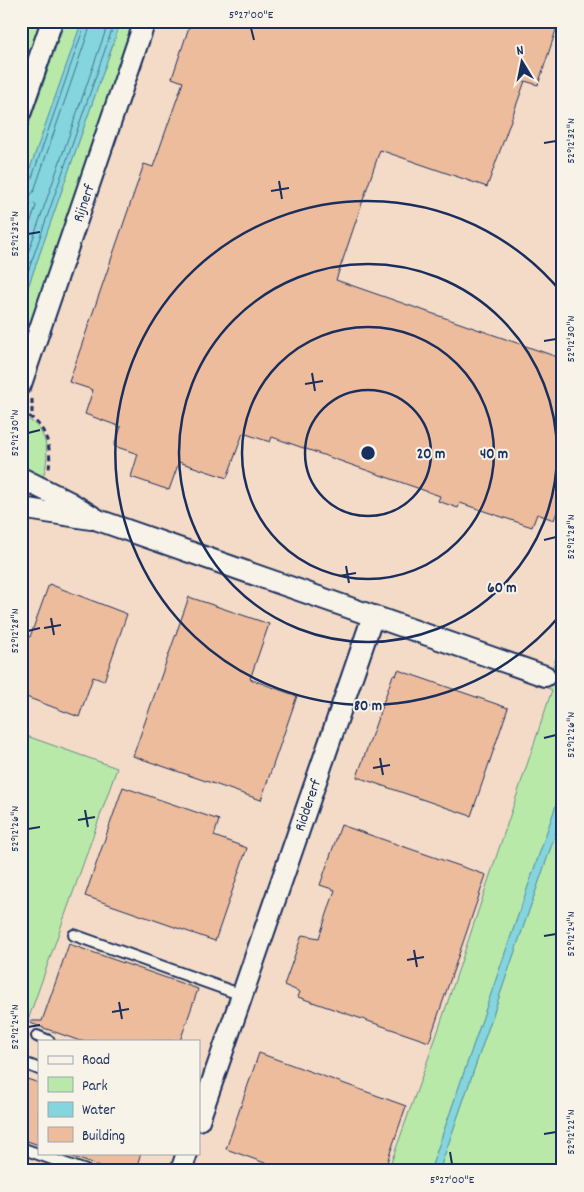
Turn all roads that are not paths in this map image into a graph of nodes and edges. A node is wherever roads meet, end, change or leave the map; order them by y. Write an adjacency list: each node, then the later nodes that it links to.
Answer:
1 (52, 21): 3 (street)
2 (145, 21): 4 (street, Rijnerf)
3 (21, 111)
4 (21, 384)
5 (21, 478): 7 (street)
6 (21, 508): 7 (street)
7 (98, 520): 8 (street)
8 (373, 616): 9 (street); 11 (street, Riddererf)
9 (545, 676)
10 (74, 936): 11 (lane)
11 (242, 994): 14 (street, Riddererf)
12 (37, 1036): 13 (lane)
13 (47, 1040)
14 (205, 1081): 15 (street, Riddererf)
15 (200, 1114)
16 (21, 1148): 18 (lane)
17 (187, 1154): 19 (street)
18 (86, 1171)
19 (181, 1171)

